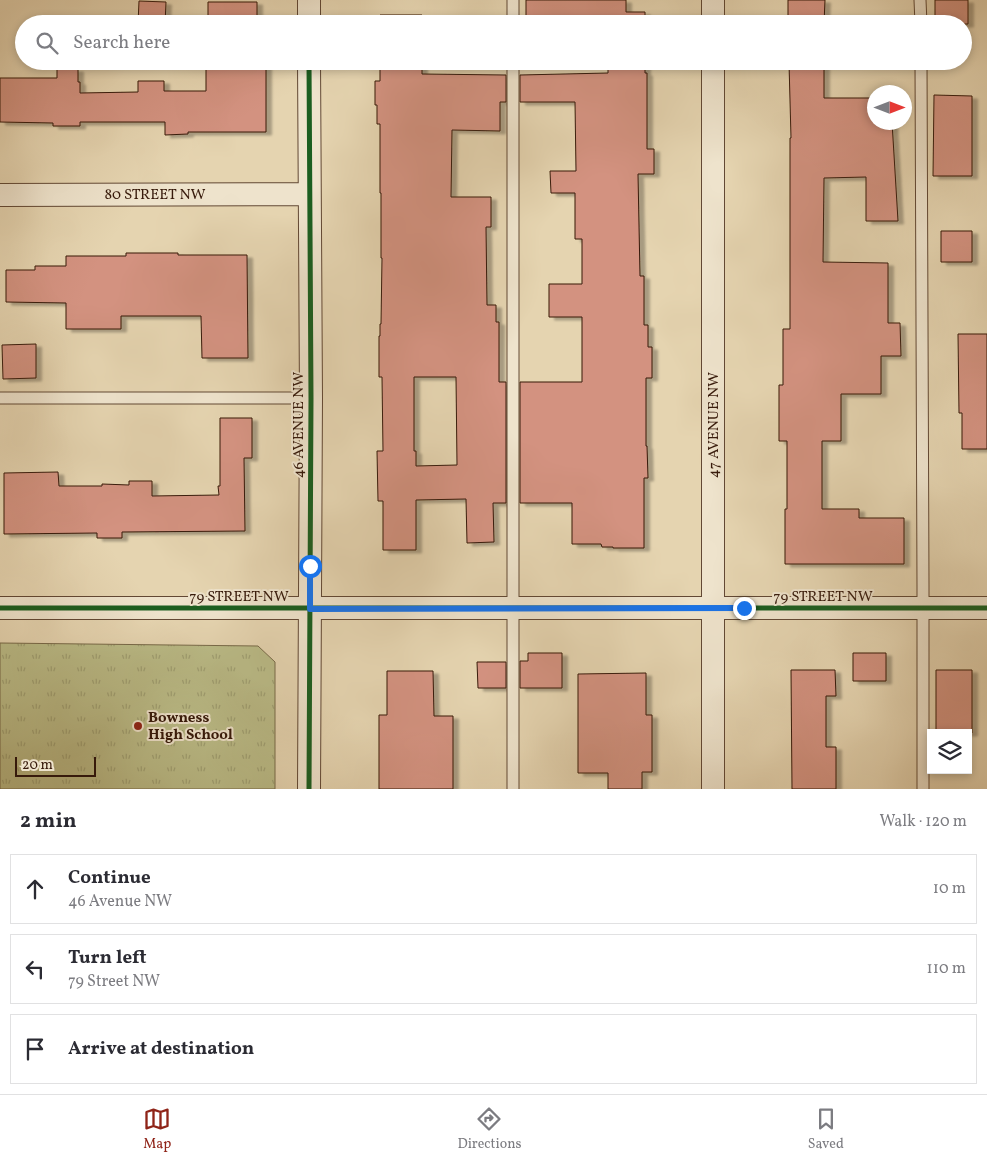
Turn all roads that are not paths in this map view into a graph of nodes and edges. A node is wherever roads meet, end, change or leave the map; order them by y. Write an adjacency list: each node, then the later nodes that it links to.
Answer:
1 (309, 0): 5 (street)
2 (512, 0): 6 (lane)
3 (713, 0): 7 (street)
4 (920, 0): 8 (lane)
5 (309, 15)
6 (512, 15)
7 (713, 15)
8 (921, 15)
9 (309, 70): 13 (street, 46 AVENUE NW)
10 (513, 70): 18 (lane)
11 (713, 70): 19 (street, 47 AVENUE NW)
12 (921, 70): 20 (lane)
13 (309, 194): 14 (street, 80 STREET NW); 16 (street, 46 AVENUE NW)
14 (0, 195)
15 (0, 398): 16 (lane)
16 (311, 398): 22 (street, 46 AVENUE NW)
17 (0, 608): 22 (street, 79 STREET NW)
18 (513, 608): 19 (street, 79 STREET NW); 22 (street, 79 STREET NW); 24 (lane)
19 (713, 608): 20 (street, 79 STREET NW); 25 (street, 47 AVENUE NW)
20 (924, 608): 21 (street, 79 STREET NW); 26 (lane)
21 (987, 608)
22 (310, 609): 23 (street, 46 AVENUE NW)
23 (309, 789)
24 (513, 789)
25 (714, 789)
26 (923, 789)

